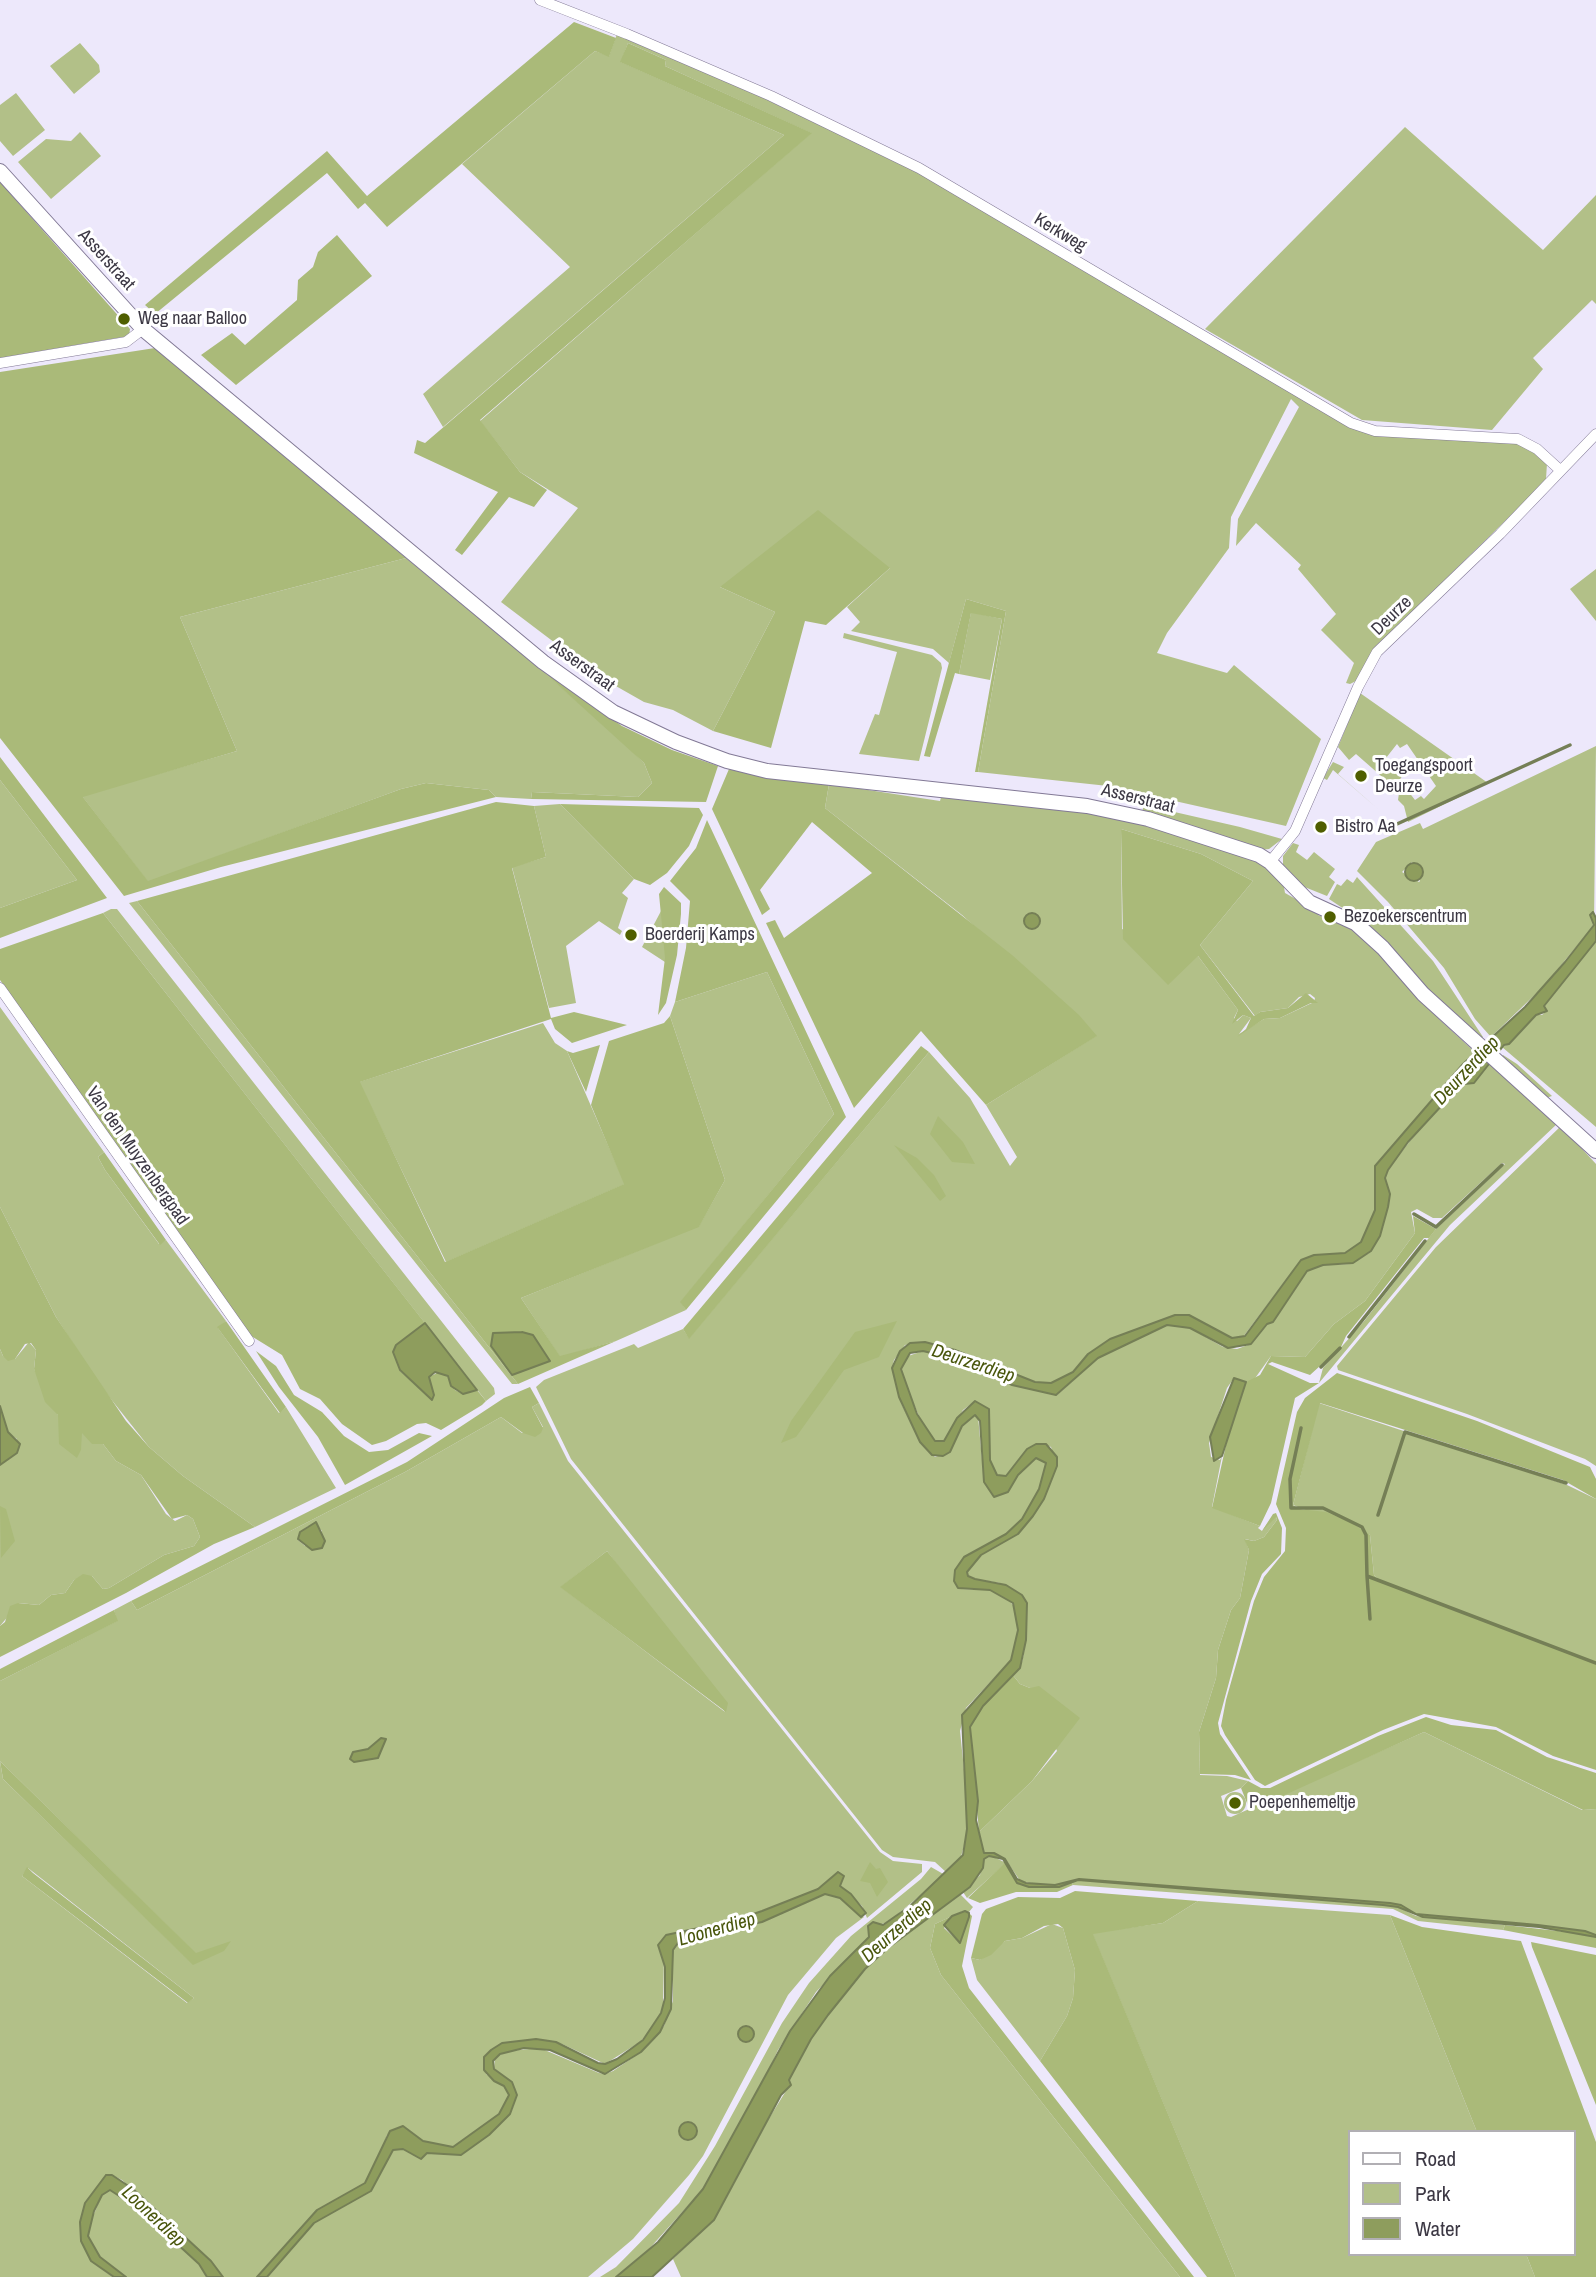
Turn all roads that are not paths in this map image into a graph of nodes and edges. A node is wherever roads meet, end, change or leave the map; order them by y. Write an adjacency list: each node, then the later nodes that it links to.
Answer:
1 (540, 0): 6 (street, Kerkweg)
2 (0, 171): 3 (main road, Asserstraat)
3 (143, 329): 4 (street); 7 (main road, Asserstraat)
4 (0, 363)
5 (1596, 434): 6 (street, Deurze)
6 (1560, 470): 7 (street, Deurze)
7 (1270, 862): 9 (main road, Asserstraat)
8 (0, 988): 10 (street, Van den Muyzenbergpad)
9 (1596, 1151)
10 (249, 1341)

